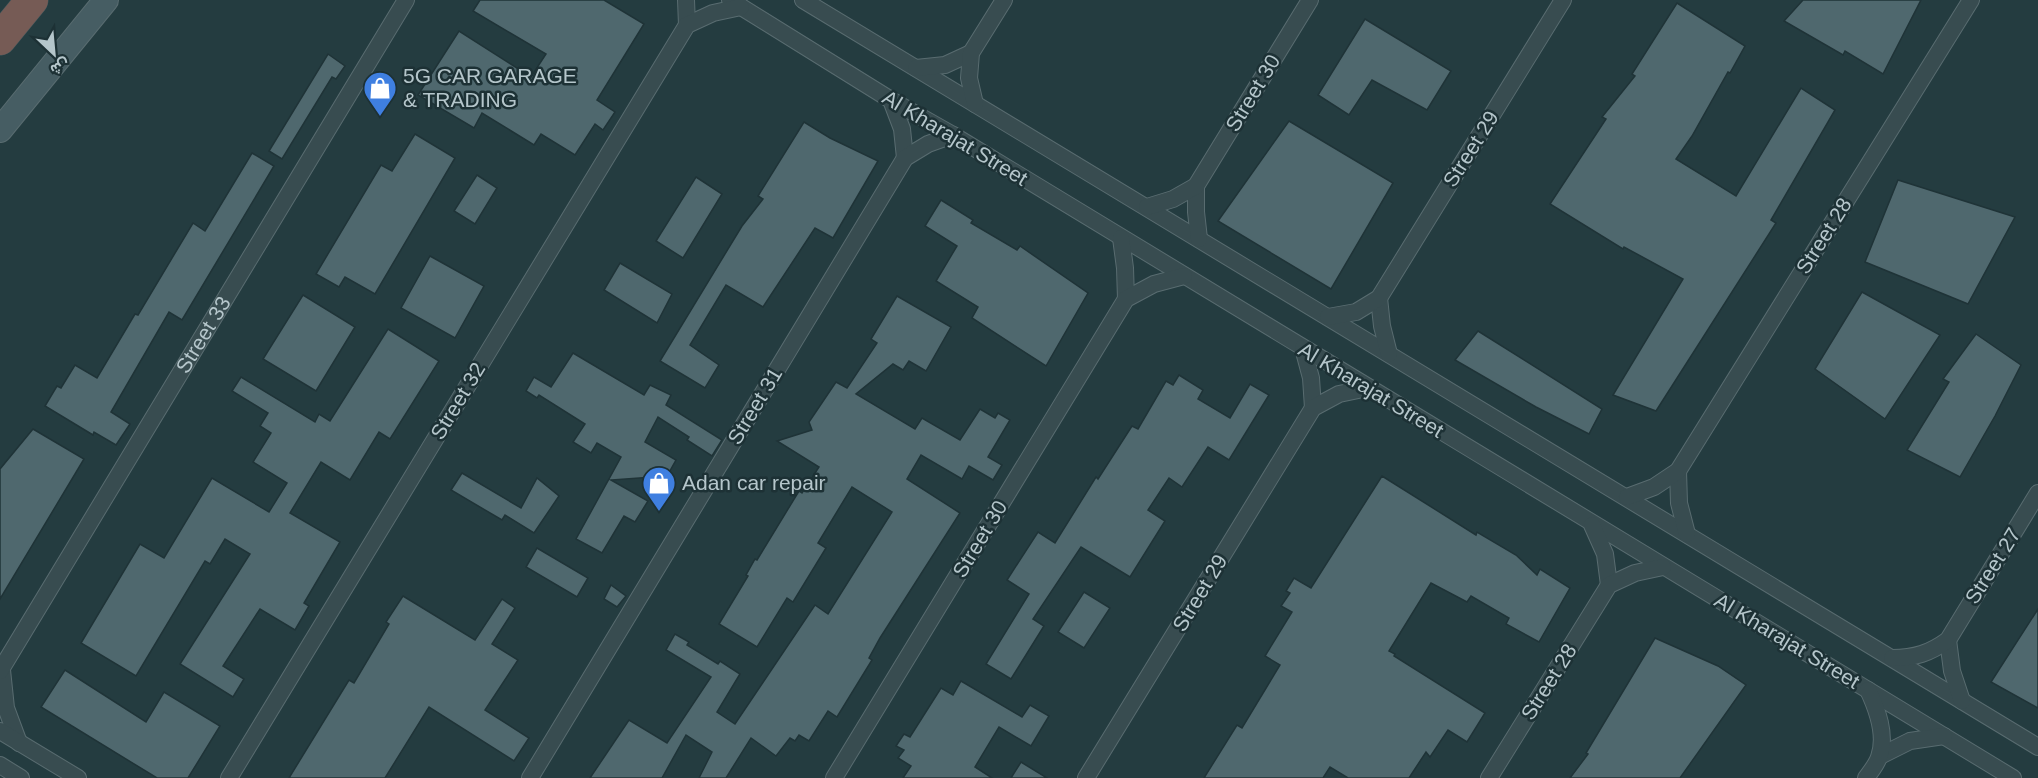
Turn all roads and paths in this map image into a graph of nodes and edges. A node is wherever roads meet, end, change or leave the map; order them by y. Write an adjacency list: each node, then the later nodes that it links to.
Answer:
1 (32, 0): 12 (highway)
2 (106, 0): 17 (street)
3 (406, 0): 41 (street, Street 33)
4 (686, 0): 11 (street)
5 (803, 0): 14 (street, Al Kharajat Street)
6 (1004, 0): 13 (street)
7 (1310, 0): 20 (street, Street 30)
8 (1563, 0): 25 (street, Street 29)
9 (1971, 0): 32 (street, Street 28)
10 (735, 3): 11 (street); 15 (street, Al Kharajat Street)
11 (687, 25): 52 (street, Street 32)
12 (0, 39)
13 (971, 52): 14 (street); 16 (street)
14 (916, 68): 16 (street, Al Kharajat Street)
15 (891, 100): 18 (street, Al Kharajat Street); 19 (street)
16 (975, 104): 21 (street, Al Kharajat Street)
17 (0, 130)
18 (953, 135): 19 (street, Street 31); 22 (street, Al Kharajat Street)
19 (905, 158): 53 (street, Street 31)
20 (1196, 186): 21 (street); 23 (street)
21 (1147, 207): 23 (street, Al Kharajat Street)
22 (1121, 238): 24 (street, Al Kharajat Street); 26 (street)
23 (1199, 239): 27 (street, Al Kharajat Street)
24 (1184, 276): 26 (street); 28 (street, Al Kharajat Street)
25 (1379, 298): 27 (street, Street 29); 29 (street)
26 (1126, 299): 54 (street, Street 30)
27 (1328, 317): 29 (street, Al Kharajat Street)
28 (1303, 348): 30 (street, Al Kharajat Street); 31 (street)
29 (1389, 354): 34 (street, Al Kharajat Street)
30 (1368, 388): 31 (street); 35 (street, Al Kharajat Street)
31 (1313, 408): 55 (street, Street 29)
32 (1678, 471): 34 (street, Street 28); 36 (street)
33 (2038, 493): 39 (street, Street 27)
34 (1627, 497): 36 (street, Al Kharajat Street)
35 (1592, 525): 37 (street, Al Kharajat Street); 38 (street)
36 (1687, 534): 40 (street, Al Kharajat Street)
37 (1663, 567): 38 (street); 42 (street, Al Kharajat Street)
38 (1609, 585): 56 (street, Street 28)
39 (1948, 640): 40 (street, Street 27); 43 (street)
40 (1892, 658): 43 (street, Al Kharajat Street)
41 (1, 671): 46 (street, Street 33)
42 (1868, 690): 45 (street, Al Kharajat Street); 48 (street)
43 (1962, 701): 47 (street, Al Kharajat Street)
44 (0, 731): 46 (street)
45 (1944, 736): 48 (street); 58 (street, Al Kharajat Street)
46 (19, 743): 51 (street)
47 (2038, 747)
48 (1880, 756): 57 (street)
49 (0, 765): 50 (street)
50 (21, 778)
51 (78, 778)
52 (229, 778)
53 (530, 778)
54 (834, 778)
55 (1086, 778)
56 (1490, 778)
57 (1866, 778)
58 (2013, 778)

